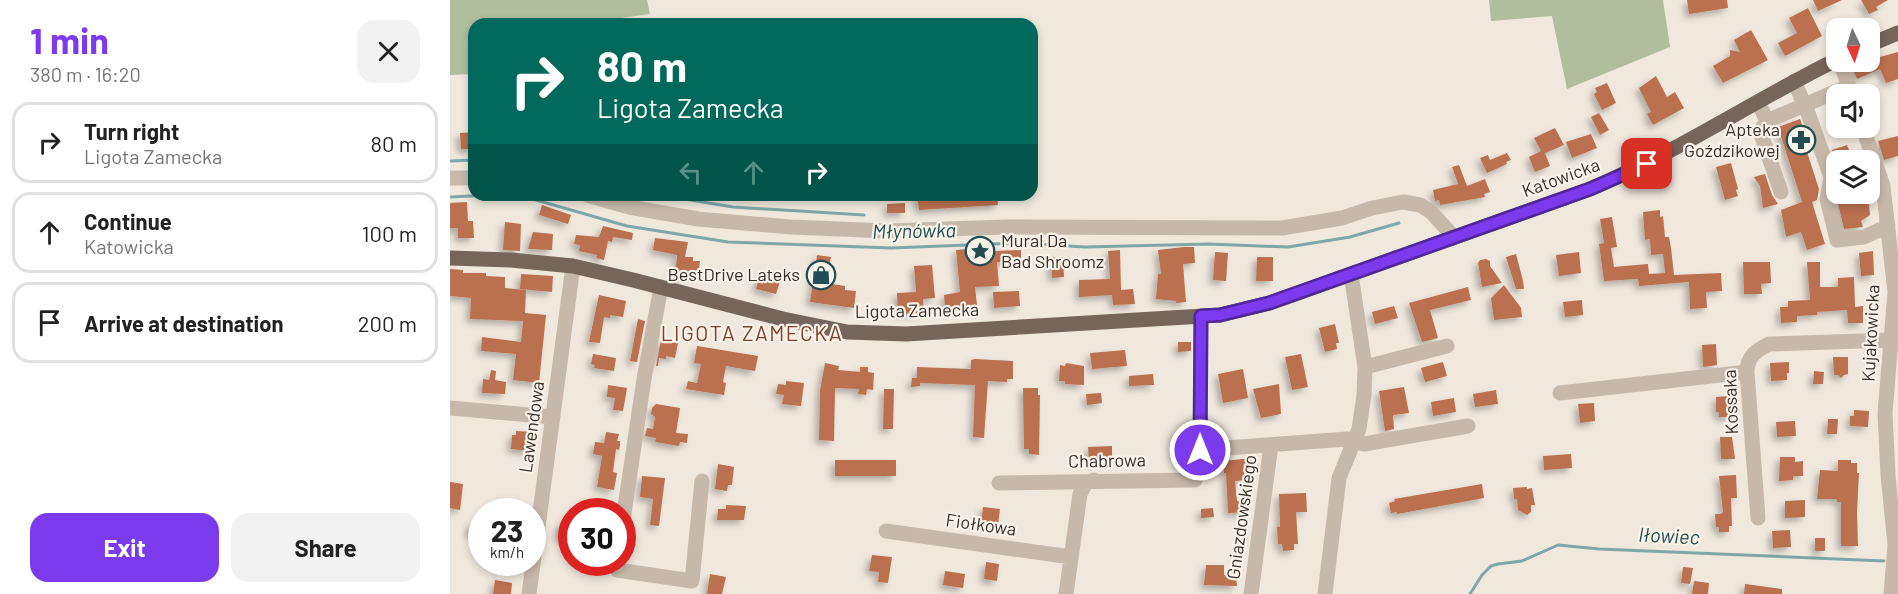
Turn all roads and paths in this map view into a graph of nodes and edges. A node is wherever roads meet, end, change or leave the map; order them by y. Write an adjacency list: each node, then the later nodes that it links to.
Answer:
1 (1898, 33): 2 (main road)
2 (1880, 40)
3 (1826, 66): 4 (main road, Katowicka)
4 (1794, 81): 6 (main road, Katowicka); 7 (street)
5 (1826, 97): 7 (street)
6 (1758, 102): 8 (street); 17 (main road, Katowicka)
7 (1804, 104): 8 (street); 9 (street)
8 (1767, 121): 13 (street)
9 (1826, 159)
10 (450, 178): 11 (street)
11 (468, 178)
12 (1880, 180): 16 (street, Kujakowicka)
13 (1781, 192)
14 (608, 201): 17 (street)
15 (1828, 204): 16 (street)
16 (1888, 226): 23 (street, Kujakowicka)
17 (1454, 237): 20 (main road, Katowicka)
18 (450, 258): 19 (main road, Ligota Zamecka)
19 (573, 266): 21 (main road, Ligota Zamecka); 29 (street, Lawendowa)
20 (1351, 274): 22 (main road, Ligota Zamecka); 25 (street)
21 (662, 287): 22 (main road, Ligota Zamecka); 37 (street)
22 (1201, 316): 33 (street, Chabrowa)
23 (1891, 340): 26 (street, Kossaka); 40 (street, Kujakowicka)
24 (1447, 346): 25 (street)
25 (1365, 367): 31 (street)
26 (1747, 372): 27 (street); 38 (street, Kossaka)
27 (1560, 393)
28 (450, 408): 29 (street)
29 (553, 417): 43 (street, Lawendowa)
30 (1467, 426): 31 (street)
31 (1354, 441): 32 (street); 46 (street)
32 (1271, 445): 33 (street); 45 (street, Gniazdowskiego)
33 (1200, 450): 34 (street, Chabrowa)
34 (1094, 480): 36 (street, Chabrowa); 41 (street)
35 (702, 482): 42 (street)
36 (999, 483)
37 (626, 498)
38 (1758, 518)
39 (886, 531): 41 (street, Fiołkowa)
40 (1897, 545): 47 (street, Kujakowicka)
41 (1071, 557): 44 (street)
42 (636, 574)
43 (529, 594)
44 (1066, 594)
45 (1251, 594)
46 (1325, 594)
47 (1891, 594)

